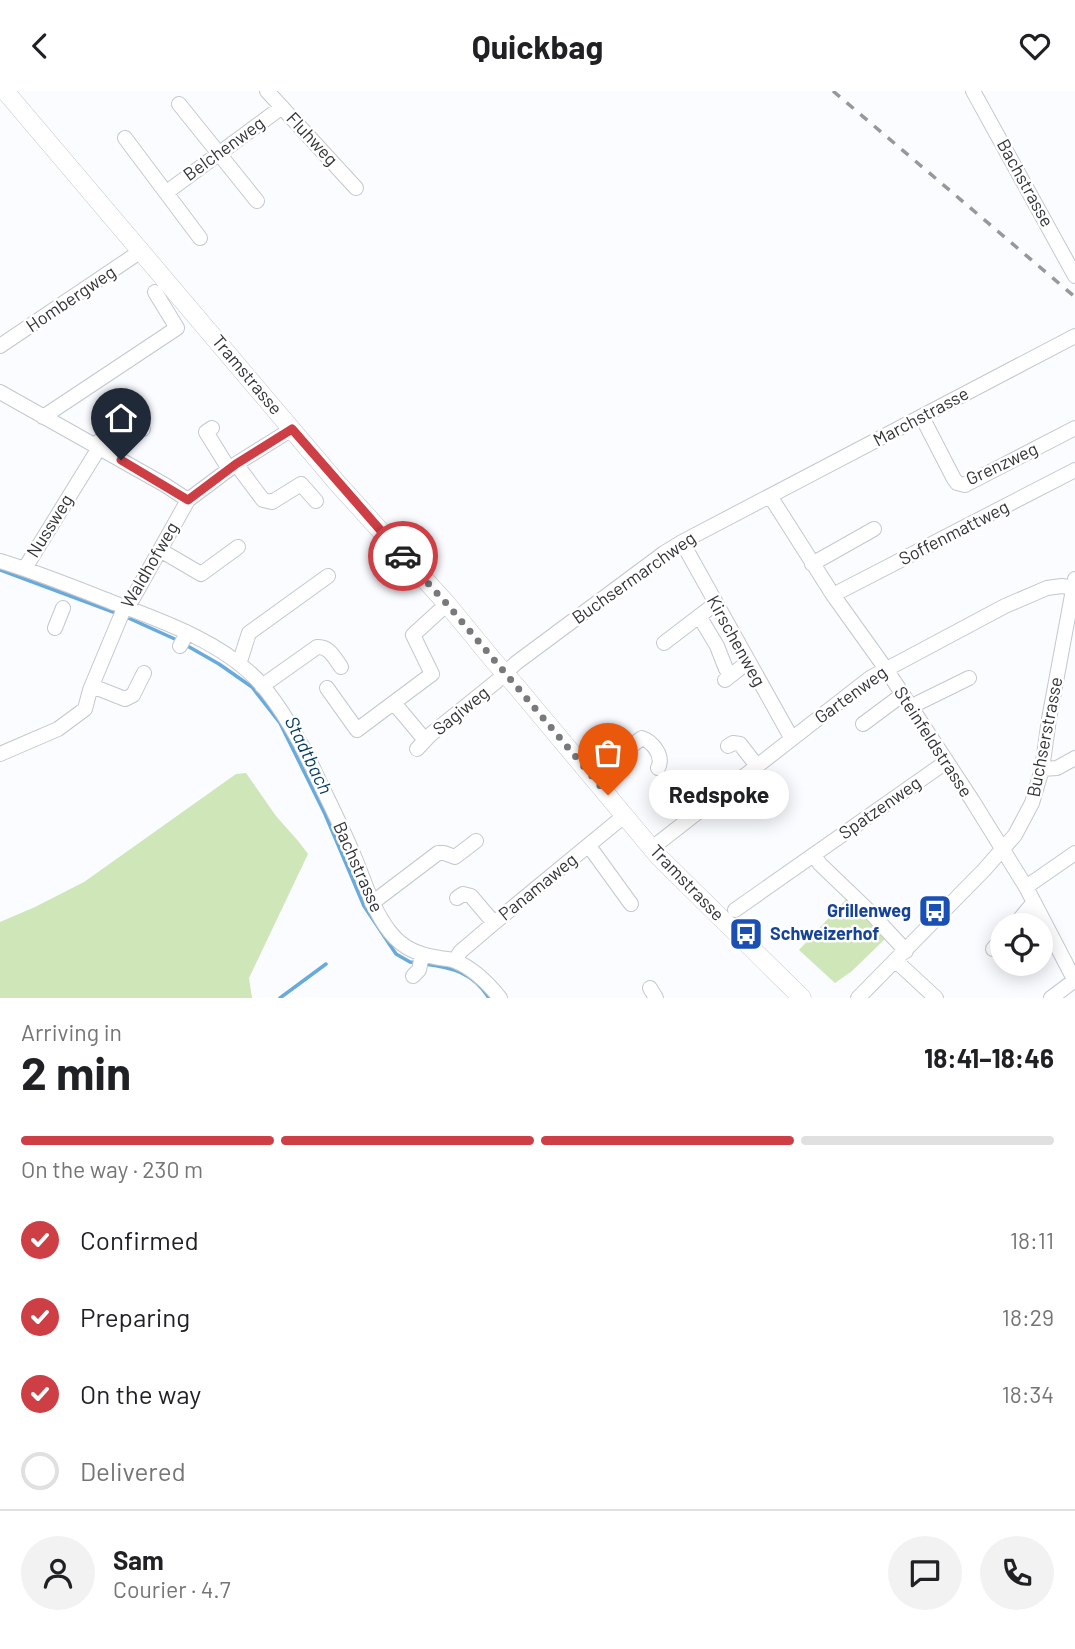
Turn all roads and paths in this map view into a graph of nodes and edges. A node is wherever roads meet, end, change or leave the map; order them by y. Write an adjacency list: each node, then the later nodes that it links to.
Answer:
1 (5, 91): 12 (main road, Tramstrasse)
2 (267, 91): 5 (street, Fluhweg)
3 (973, 91): 13 (street, Bachstrasse)
4 (178, 104): 7 (street)
5 (282, 107): 7 (street, Belchenweg); 8 (street, Fluhweg)
6 (125, 138): 9 (street)
7 (217, 153): 9 (street, Belchenweg); 10 (street)
8 (356, 188)
9 (167, 192): 11 (street)
10 (257, 201)
11 (200, 238)
12 (141, 251): 16 (street, Hombergweg); 25 (main road, Tramstrasse)
13 (1075, 276)
14 (155, 292): 20 (street)
15 (1074, 337): 21 (street, Marchstrasse)
16 (0, 346)
17 (0, 392): 20 (street)
18 (122, 400): 19 (street)
19 (133, 416): 24 (street); 26 (street)
20 (43, 417): 26 (street)
21 (922, 417): 23 (street, Grenzweg); 29 (street, Marchstrasse)
22 (212, 428): 27 (street)
23 (1075, 428)
24 (143, 429)
25 (292, 429): 27 (street, Waldhofweg); 42 (main road, Tramstrasse)
26 (96, 446): 30 (street); 38 (street, Nussweg)
27 (233, 467): 30 (street, Waldhofweg); 31 (street)
28 (1075, 470): 41 (street, Soffenmattweg)
29 (769, 496): 33 (street, Buchsermarchweg); 37 (street, Steinfeldstrasse)
30 (188, 500): 35 (street, Waldhofweg)
31 (316, 501)
32 (874, 529): 37 (street)
33 (682, 542): 43 (street, Kirschenweg); 55 (street, Buchsermarchweg)
34 (238, 548): 35 (street)
35 (159, 550): 45 (street, Waldhofweg)
36 (0, 561): 38 (street, Bachstrasse)
37 (812, 563): 41 (street, Steinfeldstrasse)
38 (24, 568): 45 (street, Bachstrasse)
39 (328, 576): 52 (street)
40 (1074, 585): 54 (street, Gartenweg); 71 (street, Buchserstrasse)
41 (833, 595): 54 (street, Steinfeldstrasse)
42 (447, 604): 55 (main road, Tramstrasse); 62 (street)
43 (715, 604): 46 (street); 51 (street, Kirschenweg)
44 (63, 608): 47 (street)
45 (123, 612): 48 (street, Bachstrasse); 59 (street, Waldhofweg)
46 (699, 616): 49 (street); 51 (street)
47 (55, 628)
48 (187, 633): 50 (street); 52 (street, Bachstrasse)
49 (664, 643)
50 (180, 646)
51 (748, 662): 64 (street, Kirschenweg)
52 (238, 663): 58 (street, Bachstrasse)
53 (341, 667): 58 (street)
54 (886, 669): 61 (street, Steinfeldstrasse); 64 (street, Gartenweg)
55 (505, 672): 62 (street, Sagiweg); 72 (main road, Tramstrasse)
56 (144, 673): 59 (street)
57 (969, 678): 61 (street)
58 (262, 685): 86 (street, Bachstrasse)
59 (92, 686): 66 (street, Waldhofweg)
60 (327, 688): 62 (street)
61 (906, 701): 63 (street); 68 (street, Steinfeldstrasse)
62 (394, 702)
63 (863, 724)
64 (792, 739): 69 (street, Gartenweg)
65 (728, 746): 69 (street)
66 (0, 754)
67 (1075, 758): 71 (street)
68 (946, 762): 77 (street, Steinfeldstrasse); 79 (street, Spatzenweg)
69 (757, 765): 76 (street, Gartenweg)
70 (658, 768): 72 (street)
71 (1042, 769): 77 (street, Buchserstrasse)
72 (591, 775): 73 (main road, Tramstrasse)
73 (624, 815): 75 (street, Panamaweg); 76 (main road, Tramstrasse)
74 (476, 841): 86 (street)
75 (589, 845): 83 (street); 87 (street, Panamaweg)
76 (652, 848): 93 (main road, Tramstrasse)
77 (1003, 849): 80 (street, Steinfeldstrasse); 88 (street, Buchserstrasse)
78 (1075, 853): 80 (street)
79 (814, 855): 84 (street, Spatzenweg); 88 (street)
80 (1026, 887): 82 (street, Steinfeldstrasse)
81 (457, 898): 87 (street)
82 (1034, 902): 85 (street); 89 (street, Steinfeldstrasse)
83 (631, 904)
84 (736, 910)
85 (1025, 913)
86 (374, 914): 90 (street, Bachstrasse)
87 (494, 923): 90 (street, Panamaweg)
88 (901, 956): 94 (street, Buchserstrasse); 95 (street)
89 (1070, 958): 91 (street, Steinfeldstrasse)
90 (455, 961): 92 (street, Bachstrasse)
91 (1075, 980): 96 (street)
92 (500, 998)
93 (802, 998)
94 (859, 998)
95 (936, 998)
96 (1051, 998)

